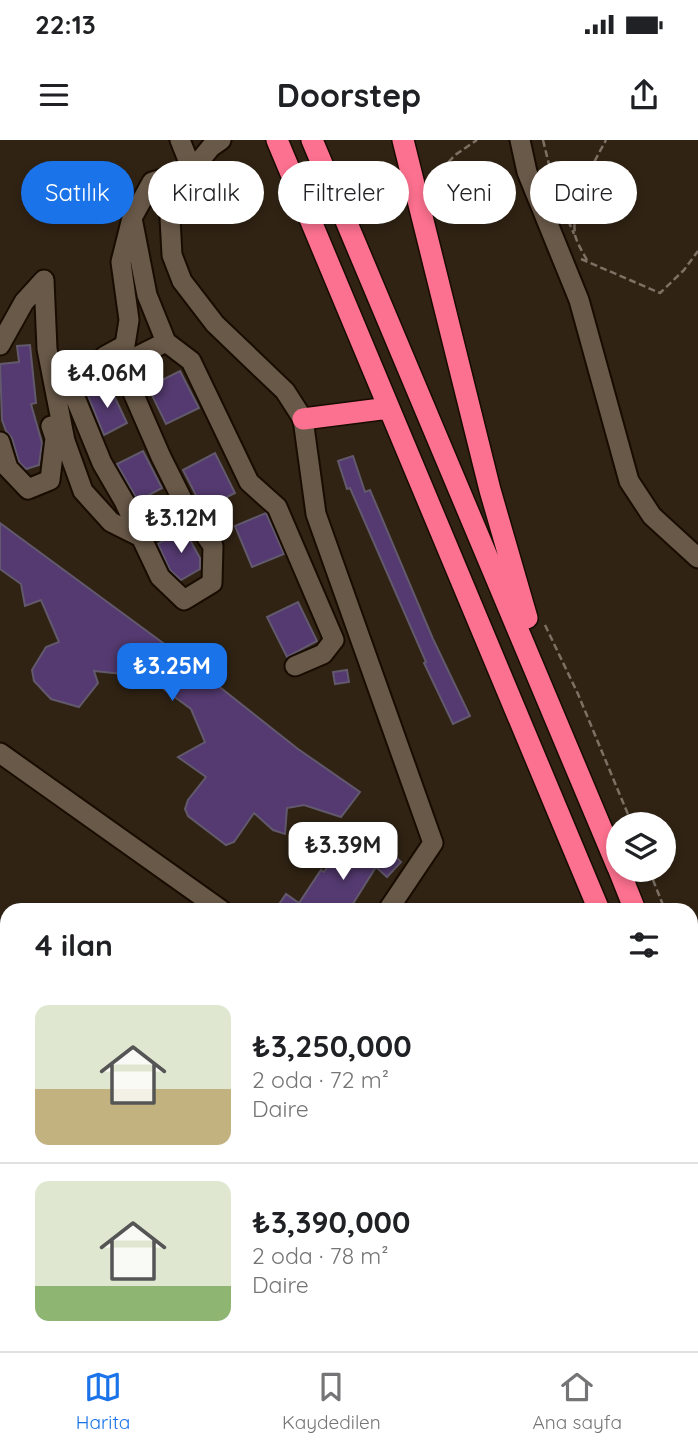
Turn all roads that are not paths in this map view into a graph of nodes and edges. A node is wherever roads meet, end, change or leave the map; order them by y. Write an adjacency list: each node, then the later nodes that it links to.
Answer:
1 (180, 140): 8 (street)
2 (221, 140): 9 (street)
3 (312, 140): 28 (highway)
4 (403, 140): 10 (highway)
5 (411, 140): 11 (highway)
6 (520, 140): 24 (street)
7 (278, 144): 20 (highway)
8 (188, 161)
9 (199, 161)
10 (408, 161)
11 (409, 164): 27 (highway)
12 (148, 189): 13 (street)
13 (134, 214)
14 (130, 224): 23 (street)
15 (133, 224): 18 (street)
16 (170, 224): 21 (street)
17 (24, 302): 19 (street); 22 (street); 23 (street)
18 (166, 342): 23 (street); 25 (street)
19 (0, 345)
20 (389, 408): 21 (highway); 32 (highway)
21 (303, 419): 31 (street)
22 (0, 442)
23 (141, 537)
24 (698, 558)
25 (295, 666)
26 (0, 753): 30 (street)
27 (606, 824)
28 (606, 836)
29 (625, 882): 33 (highway)
30 (211, 903)
31 (393, 903)
32 (596, 903)
33 (634, 903)

